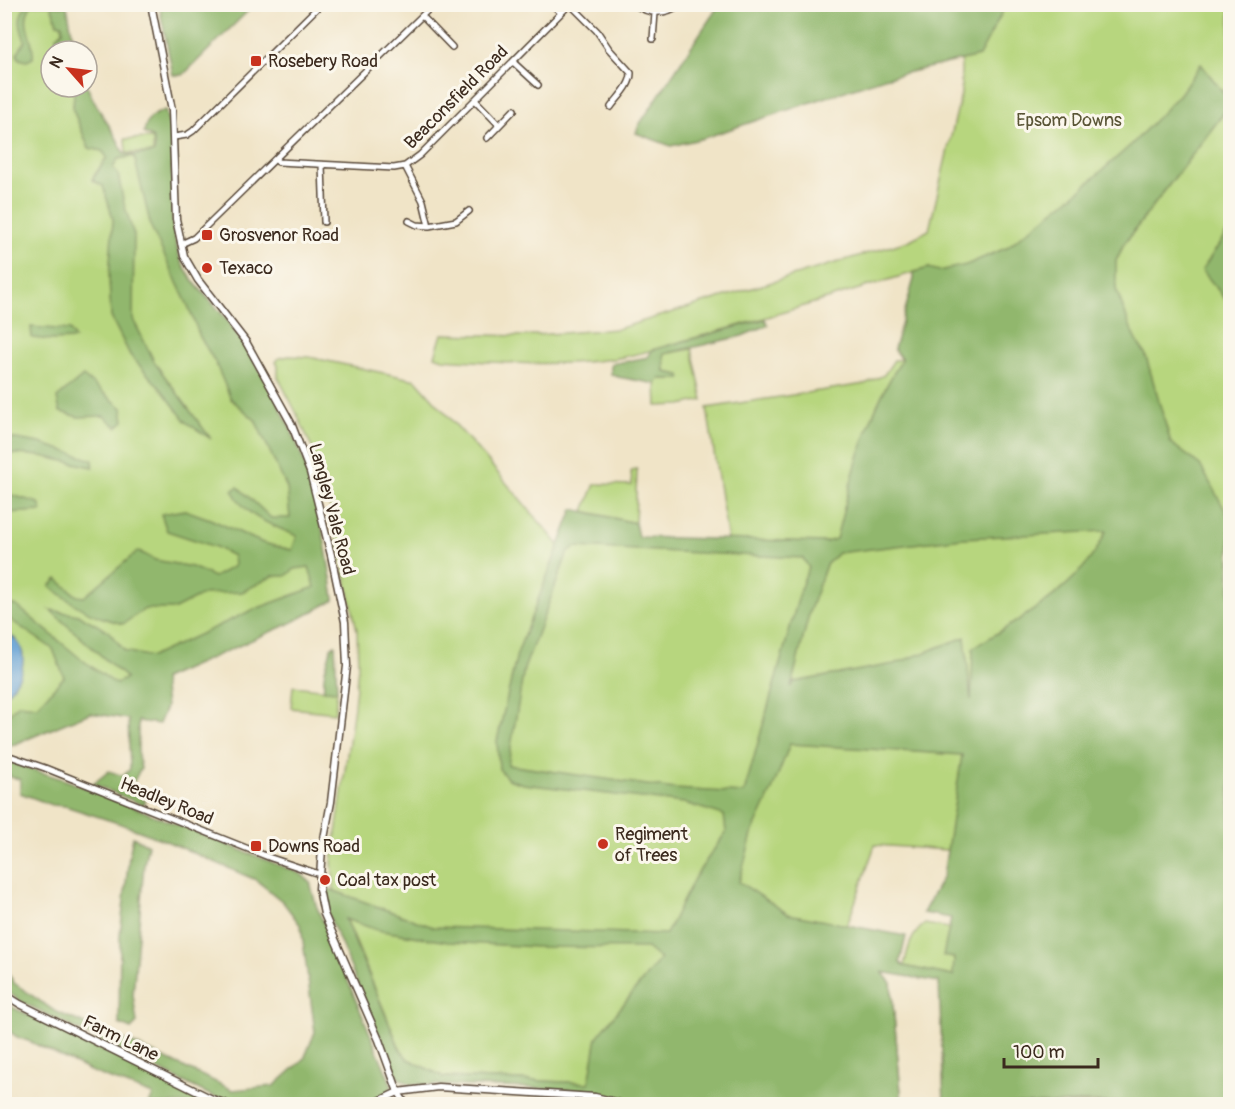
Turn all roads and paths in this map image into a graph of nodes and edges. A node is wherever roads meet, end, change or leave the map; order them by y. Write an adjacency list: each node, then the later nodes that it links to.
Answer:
1 (151, 4): 19 (street, Langley Vale Road)
2 (321, 4): 19 (street)
3 (434, 4): 10 (street)
4 (552, 4): 8 (street)
5 (570, 4): 8 (street, Beaconsfield Road); 16 (street)
6 (634, 4): 9 (street)
7 (681, 4): 9 (street)
8 (561, 13): 13 (street, Beaconsfield Road)
9 (655, 13): 11 (street)
10 (422, 16): 12 (street); 21 (street)
11 (653, 39)
12 (452, 47)
13 (513, 62): 14 (street); 15 (street, Beaconsfield Road)
14 (538, 86)
15 (475, 100): 18 (street); 23 (street, Beaconsfield Road)
16 (611, 107)
17 (513, 110): 18 (street)
18 (499, 125): 20 (street)
19 (174, 137): 28 (street, Langley Vale Road)
20 (487, 138)
21 (275, 159): 22 (street, Beaconsfield Road); 28 (street)
22 (322, 165): 23 (street, Beaconsfield Road); 26 (street)
23 (405, 166): 27 (street)
24 (469, 211): 27 (street)
25 (409, 221): 27 (street)
26 (324, 222)
27 (429, 226)
28 (180, 244): 30 (street, Langley Vale Road)
29 (4, 754): 30 (street, Headley Road)
30 (319, 874): 32 (street)
31 (4, 994): 33 (street, Farm Lane)
32 (398, 1092): 34 (street); 35 (street); 36 (street)
33 (226, 1104)
34 (373, 1104)
35 (406, 1104)
36 (624, 1104)

